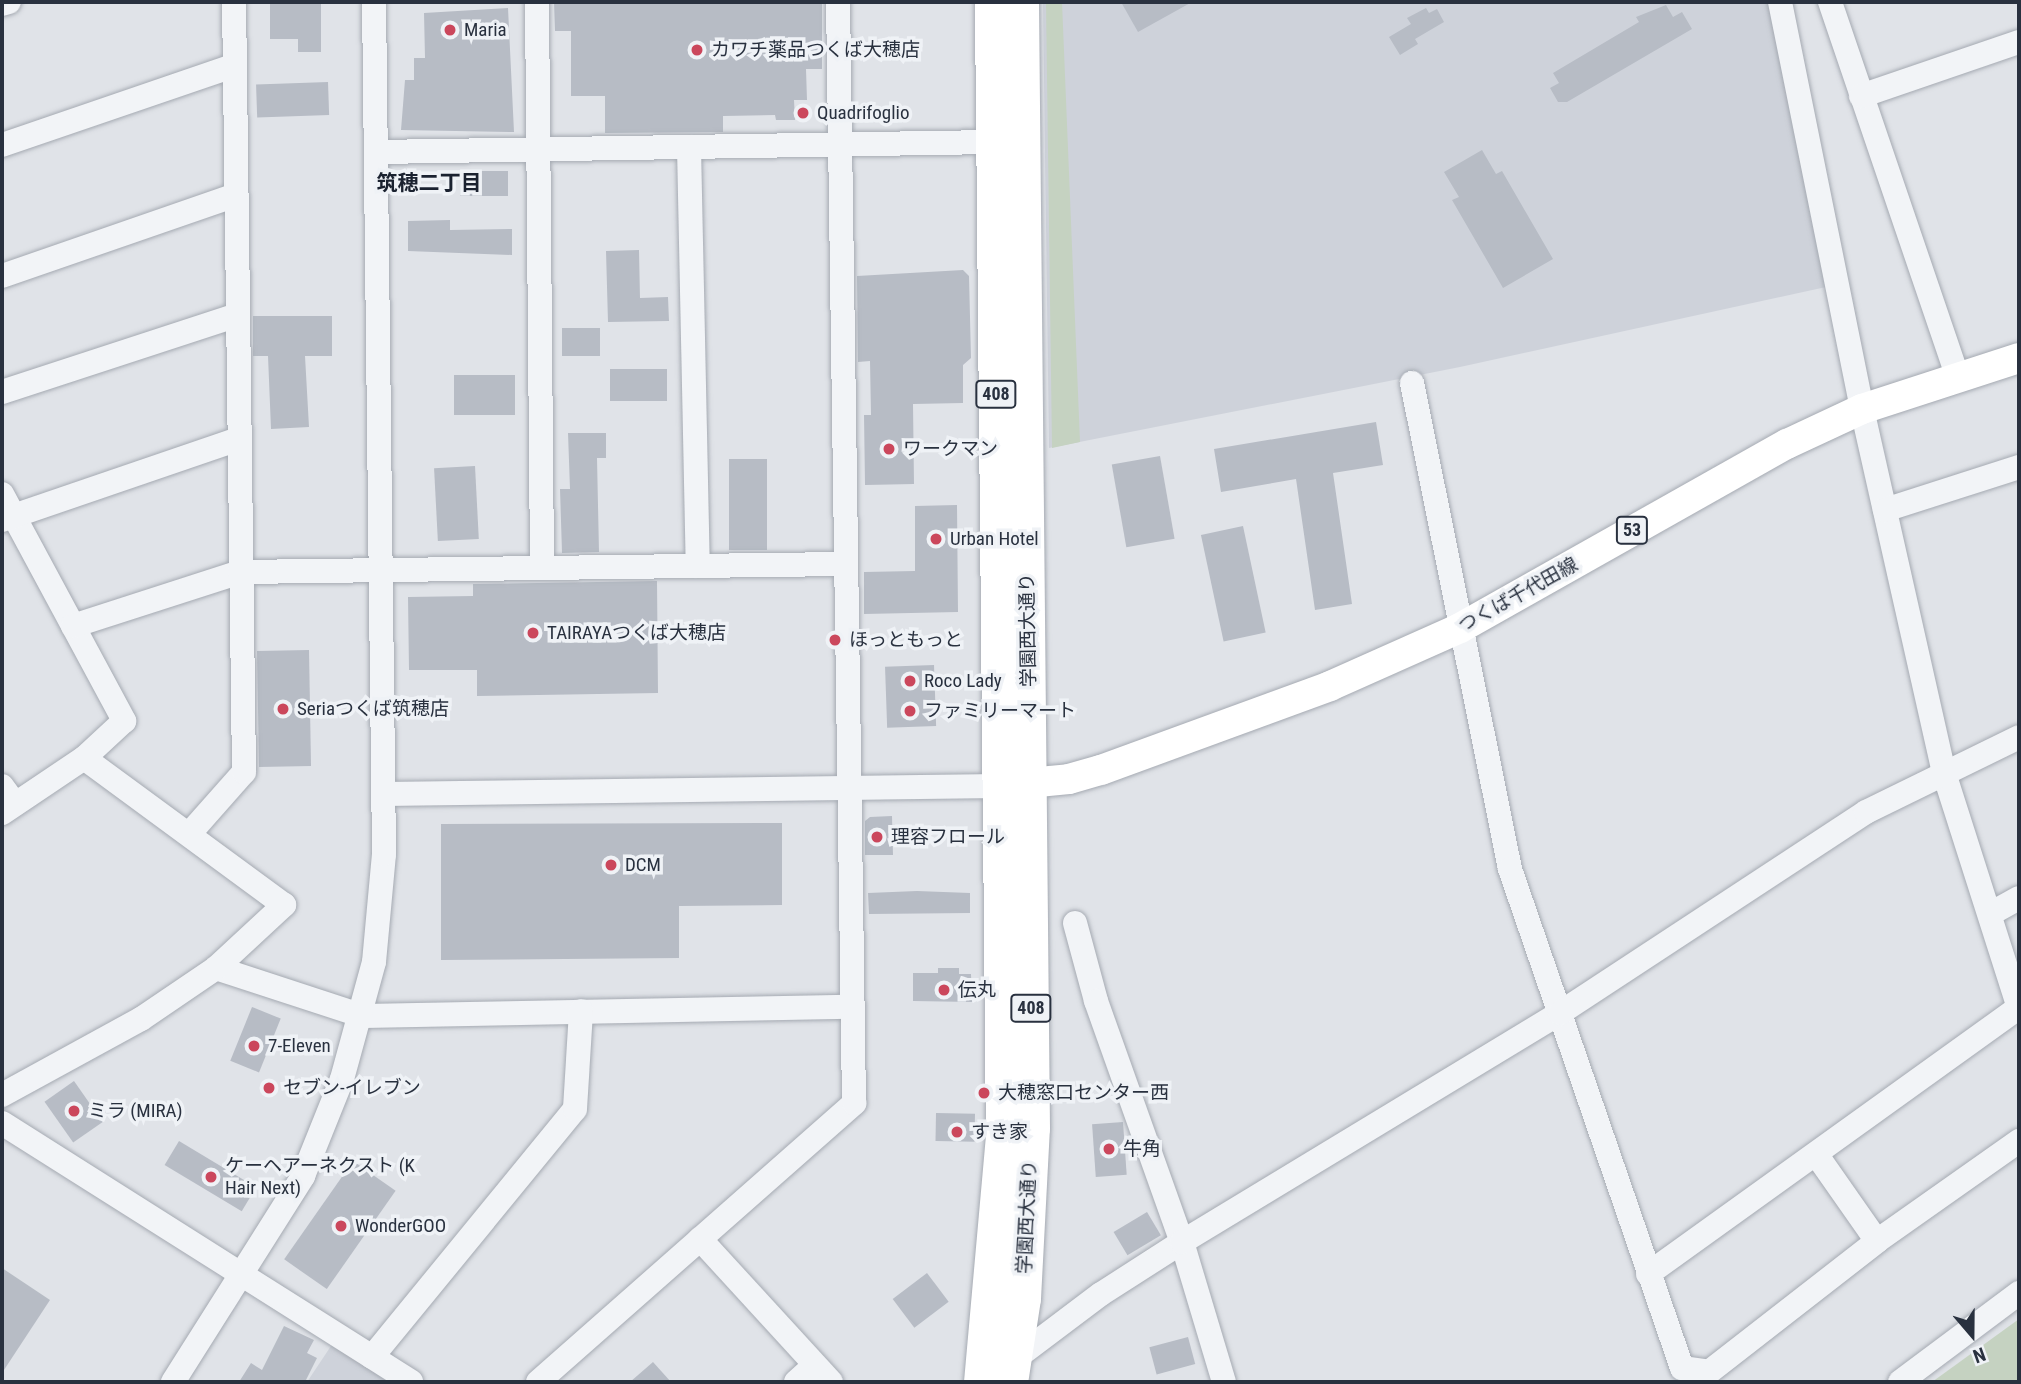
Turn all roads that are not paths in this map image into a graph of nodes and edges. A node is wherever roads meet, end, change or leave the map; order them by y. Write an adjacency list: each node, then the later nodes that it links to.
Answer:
1 (9, 2): 10 (street)
2 (234, 2): 12 (street)
3 (374, 2): 19 (street)
4 (537, 2): 18 (street)
5 (838, 2): 16 (street)
6 (992, 2): 14 (highway, 学園西大通り / 408)
7 (1021, 2): 42 (highway, 学園西大通り / 408)
8 (1780, 2): 27 (street)
9 (1830, 2): 13 (street)
10 (2, 4)
11 (2019, 42): 13 (street)
12 (235, 65): 15 (street); 20 (street)
13 (1861, 96): 24 (street)
14 (993, 142): 16 (street); 42 (highway, 学園西大通り / 408)
15 (2, 145)
16 (840, 145): 17 (street); 32 (street)
17 (689, 147): 18 (street); 33 (street)
18 (539, 150): 19 (street); 34 (street)
19 (377, 152): 35 (street)
20 (236, 195): 21 (street); 22 (street)
21 (2, 275)
22 (237, 315): 26 (street); 28 (street)
23 (2019, 358): 24 (main road, つくば千代田線 / 53)
24 (1957, 376): 27 (main road, つくば千代田線 / 53)
25 (1412, 383): 38 (street)
26 (2, 391)
27 (1862, 409): 31 (street); 38 (main road, つくば千代田線 / 53)
28 (239, 439): 30 (street); 36 (street)
29 (2019, 467): 31 (street)
30 (5, 509): 37 (street)
31 (1885, 510): 41 (street)
32 (845, 564): 33 (street); 43 (street)
33 (698, 566): 34 (street)
34 (542, 568): 35 (street)
35 (382, 570): 36 (street); 44 (street)
36 (240, 572): 37 (street); 46 (street)
37 (73, 626): 40 (street)
38 (1460, 628): 42 (main road, つくば千代田線 / 53); 54 (street)
39 (2019, 737): 41 (street)
40 (84, 758): 45 (street); 46 (street)
41 (1944, 773): 48 (street); 54 (street)
42 (1014, 785): 43 (street); 67 (highway, 学園西大通り / 408); 73 (highway, 学園西大通り / 408)
43 (848, 788): 44 (street); 51 (street)
44 (384, 794): 55 (street)
45 (6, 801)
46 (190, 833): 50 (street)
47 (2019, 898): 48 (street)
48 (1990, 914): 52 (street)
49 (1075, 923): 62 (street)
50 (216, 968): 55 (street); 56 (street)
51 (850, 1007): 53 (street); 60 (street)
52 (2019, 1007): 59 (street)
53 (581, 1011): 55 (street); 66 (street)
54 (1560, 1013): 62 (street); 64 (street)
55 (363, 1016): 63 (street)
56 (2, 1095)
57 (2, 1123): 63 (street)
58 (2019, 1141): 61 (street)
59 (1816, 1154): 61 (street); 64 (street)
60 (700, 1239): 68 (street); 71 (street)
61 (1877, 1241): 64 (street)
62 (1182, 1242): 67 (street); 74 (street)
63 (244, 1273): 66 (street); 69 (street)
64 (1648, 1275)
65 (2019, 1293): 75 (street)
66 (372, 1357): 70 (street)
67 (1011, 1371): 73 (street)
68 (823, 1374): 72 (street)
69 (173, 1382)
70 (411, 1382)
71 (538, 1382)
72 (796, 1382)
73 (984, 1382)
74 (1224, 1382)
75 (1900, 1382)

